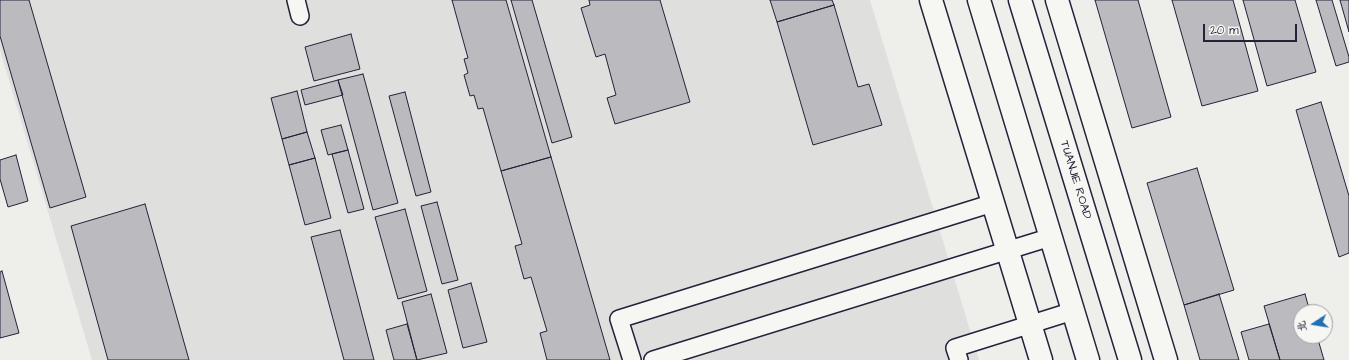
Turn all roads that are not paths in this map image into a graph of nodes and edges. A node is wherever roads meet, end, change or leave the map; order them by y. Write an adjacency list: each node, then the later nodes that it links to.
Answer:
1 (931, 0): 5 (street)
2 (978, 0): 6 (street)
3 (1020, 0): 15 (street, TUANJIE ROAD)
4 (1057, 0): 16 (street)
5 (993, 203): 7 (street); 10 (lane)
6 (1051, 237): 7 (lane); 8 (street)
7 (1008, 250): 9 (street); 11 (lane)
8 (1073, 311): 9 (lane); 14 (street)
9 (1030, 325): 12 (lane); 13 (street)
10 (632, 360)
11 (653, 360)
12 (959, 360)
13 (1041, 360)
14 (1088, 360)
15 (1130, 360)
16 (1166, 360)

